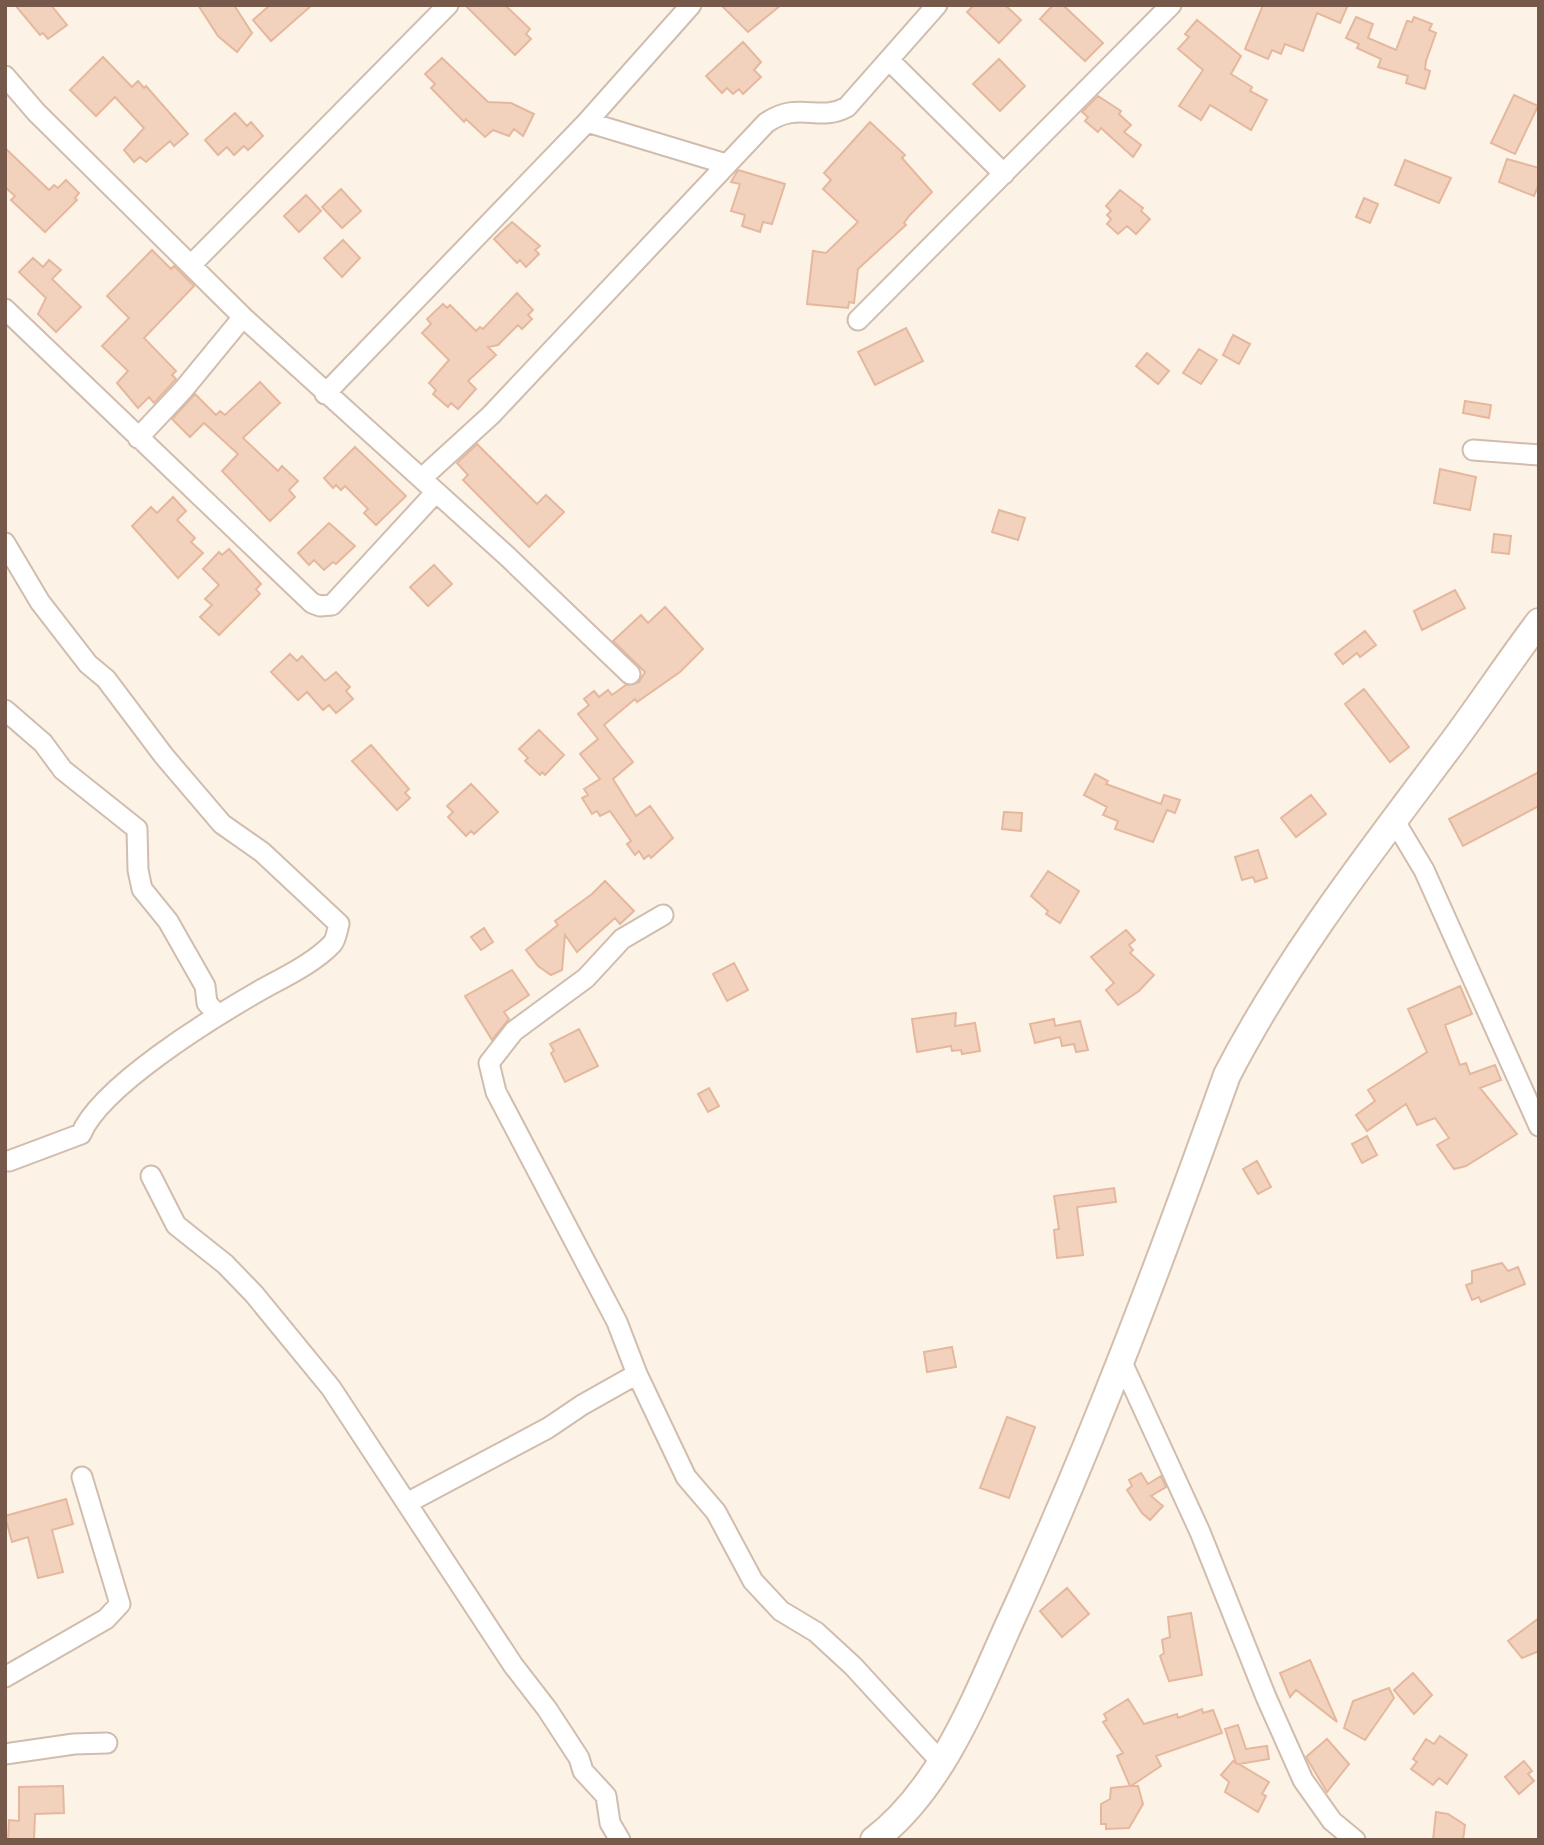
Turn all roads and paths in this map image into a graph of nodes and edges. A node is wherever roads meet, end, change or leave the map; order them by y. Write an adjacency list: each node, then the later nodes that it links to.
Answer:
1 (448, 5): 10 (street)
2 (691, 5): 7 (street)
3 (937, 5): 5 (street)
4 (1171, 5): 9 (street)
5 (890, 61): 8 (street); 9 (street)
6 (5, 76): 10 (street)
7 (587, 122): 8 (street); 14 (street)
8 (726, 164): 18 (street)
9 (1004, 174): 13 (street)
10 (192, 264): 12 (street)
11 (5, 309): 15 (street)
12 (243, 317): 14 (street); 15 (street)
13 (858, 320)
14 (326, 394): 18 (street)
15 (138, 438): 19 (street)
16 (1473, 450): 17 (street)
17 (1539, 455)
18 (422, 478): 19 (street)
19 (436, 492): 22 (street)
20 (5, 543): 26 (street)
21 (1539, 622): 24 (street)
22 (630, 674)
23 (5, 710): 26 (street)
24 (1394, 820): 27 (street); 30 (street)
25 (663, 915): 31 (street)
26 (218, 1015): 28 (street)
27 (1539, 1126)
28 (9, 1161)
29 (151, 1176): 33 (street)
30 (1120, 1358): 37 (street); 40 (street)
31 (636, 1374): 33 (street); 37 (street)
32 (82, 1477): 34 (street)
33 (407, 1503): 38 (street)
34 (5, 1677)
35 (107, 1743): 36 (street)
36 (5, 1754)
37 (942, 1763): 39 (street)
38 (620, 1840)
39 (874, 1840)
40 (1355, 1840)

